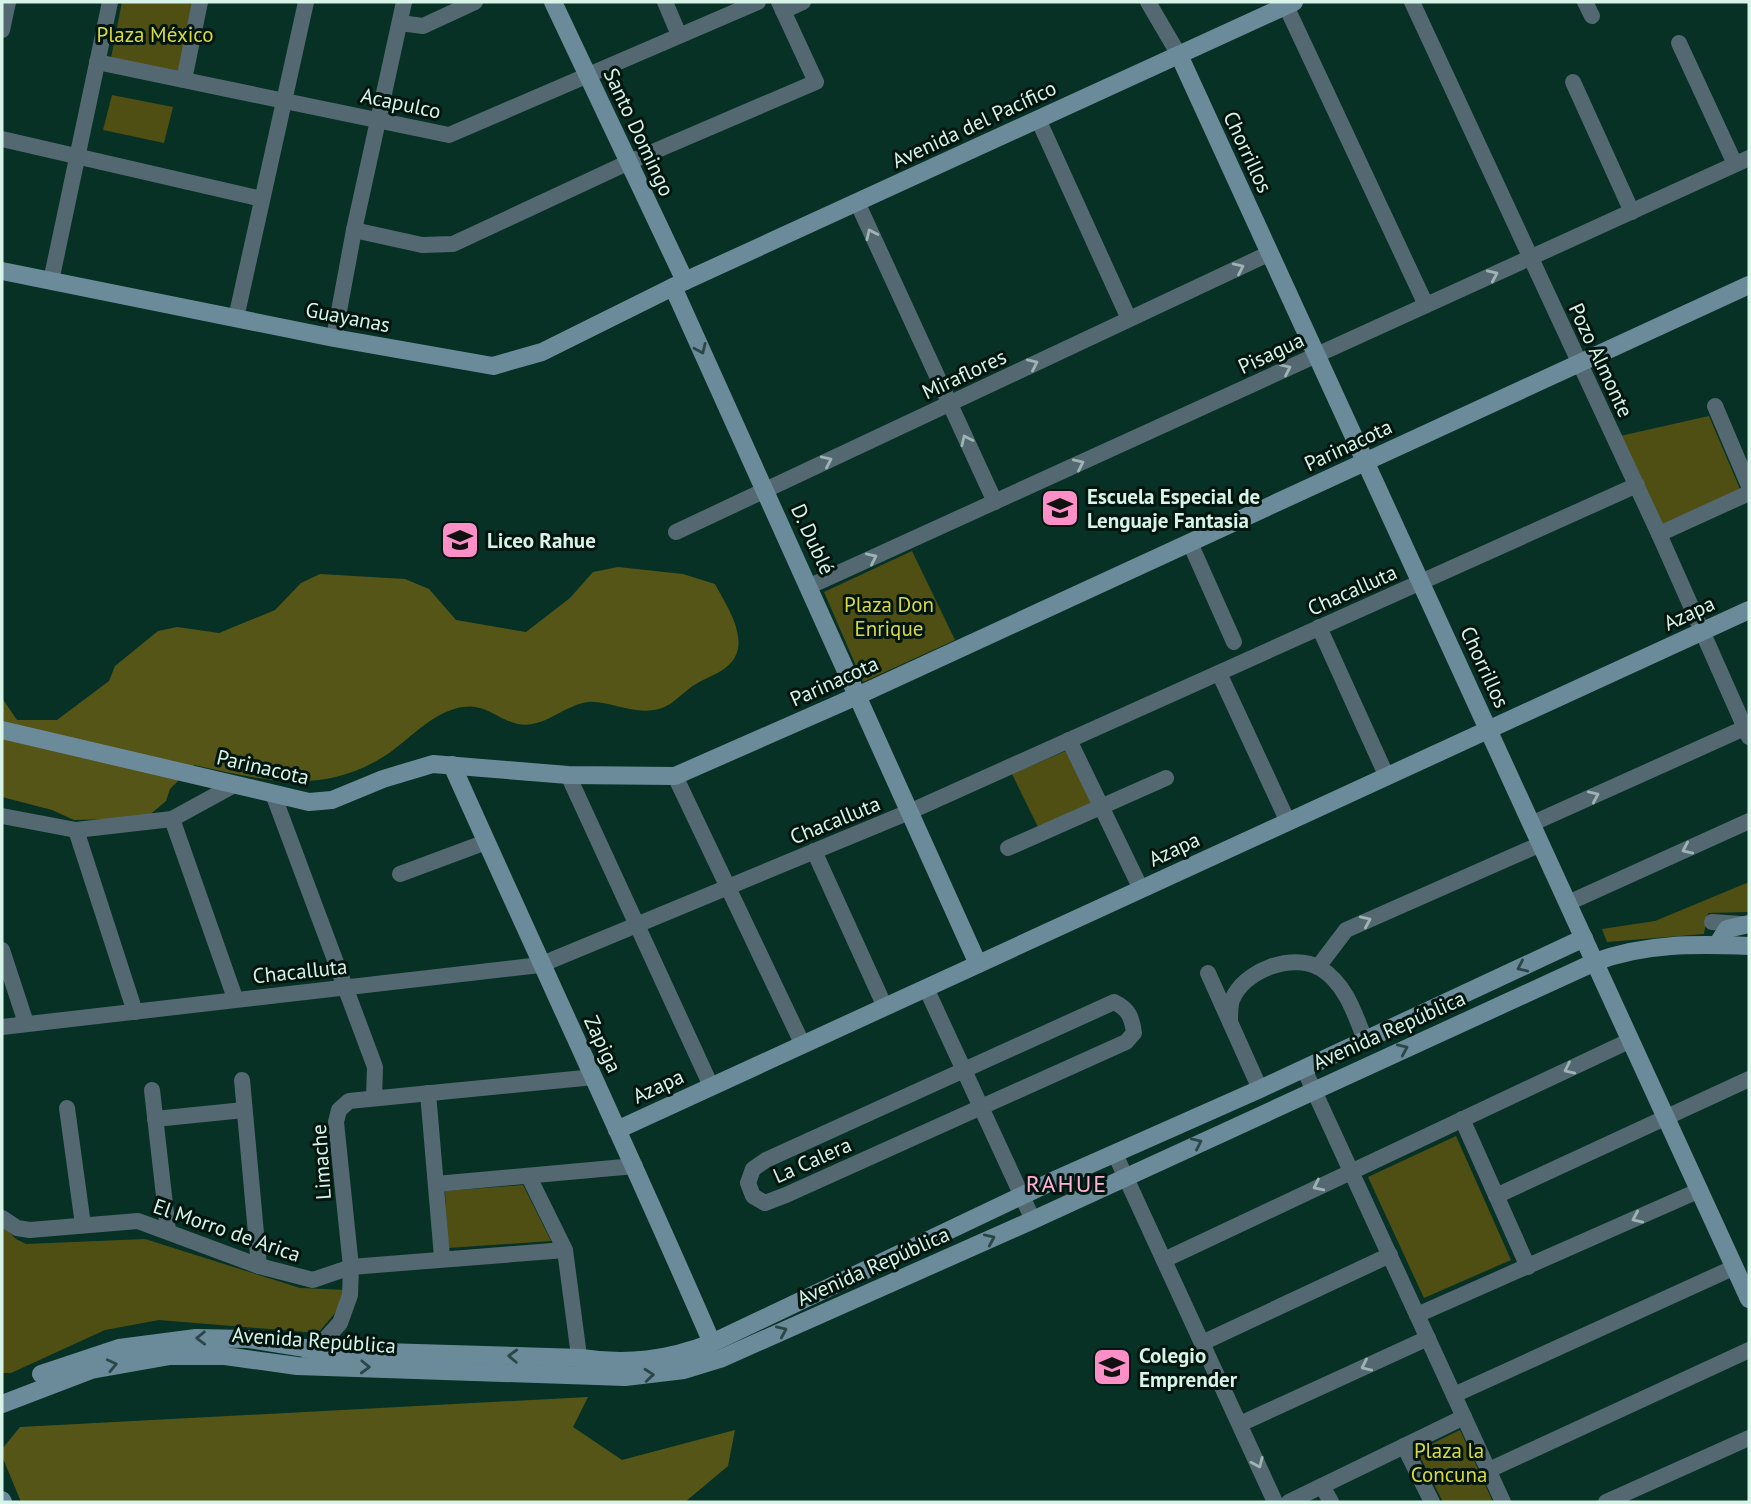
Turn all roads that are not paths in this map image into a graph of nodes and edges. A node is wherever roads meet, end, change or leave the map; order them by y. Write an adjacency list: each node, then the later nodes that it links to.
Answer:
1 (8, 2): 16 (street)
2 (110, 2): 20 (street)
3 (200, 2): 22 (street)
4 (306, 2): 24 (street)
5 (404, 2): 15 (street)
6 (475, 2): 15 (street)
7 (553, 2): 21 (street, Santo Domingo)
8 (665, 2): 17 (street)
9 (758, 2): 17 (street, Acapulco)
10 (803, 2): 14 (street)
11 (1148, 2): 19 (street)
12 (1412, 2): 36 (street, Pozo Almonte)
13 (1290, 4): 19 (street, Avenida del Pacífico); 41 (street)
14 (781, 6): 30 (street)
15 (400, 23): 26 (street)
16 (2, 30)
17 (679, 35): 21 (street, Acapulco)
18 (1679, 43): 29 (street)
19 (1179, 55): 25 (street, Avenida del Pacífico); 35 (street, Chorrillos)
20 (97, 62): 22 (street, Acapulco); 28 (street)
21 (587, 75): 26 (street, Acapulco); 30 (street, Santo Domingo)
22 (184, 80): 24 (street, Acapulco)
23 (1573, 82): 33 (street)
24 (285, 101): 26 (street, Acapulco); 31 (street)
25 (1038, 119): 32 (street, Avenida del Pacífico); 43 (street)
26 (378, 120): 34 (street)
27 (2, 139): 28 (street)
28 (77, 157): 31 (street); 38 (street)
29 (1742, 161): 33 (street, Pisagua)
30 (627, 163): 34 (street); 39 (street, Santo Domingo)
31 (261, 199): 42 (street)
32 (857, 202): 39 (street, Avenida del Pacífico); 47 (street, one-way to 32)
33 (1632, 212): 36 (street, Pisagua)
34 (354, 230): 44 (street)
35 (1269, 253): 43 (street, Miraflores, one-way to 35); 45 (street, Chorrillos)
36 (1531, 258): 41 (street, Pisagua, one-way to 36); 46 (street, Pozo Almonte)
37 (2, 271): 38 (street, Guayanas)
38 (51, 281): 42 (street, Guayanas)
39 (679, 284): 44 (street, Guayanas); 52 (street, D. Dublé, one-way to 52)
40 (1749, 285): 46 (street, Parinacota)
41 (1426, 305): 45 (street, Pisagua)
42 (236, 318): 44 (street, Guayanas)
43 (1129, 319): 47 (street, Miraflores, one-way to 43)
44 (334, 338)
45 (1317, 355): 49 (street, Chorrillos); 54 (street, Pisagua, one-way to 45)
46 (1580, 363): 49 (street, Parinacota); 50 (street, Pozo Almonte)
47 (949, 404): 52 (street, Miraflores, one-way to 47); 54 (street, one-way to 47)
48 (1715, 406): 51 (street)
49 (1365, 462): 57 (street, Parinacota); 58 (street, Chorrillos)
50 (1637, 485): 56 (street, Pozo Almonte); 58 (street, Chacalluta)
51 (1749, 486)
52 (765, 490): 55 (street, Miraflores); 59 (street, D. Dublé)
53 (1749, 493): 56 (street)
54 (995, 502): 59 (street, Pisagua, one-way to 54)
55 (676, 532)
56 (1660, 534): 62 (street, Pozo Almonte)
57 (1190, 543): 63 (street); 65 (street, Parinacota)
58 (1420, 582): 61 (street, Chacalluta); 67 (street, Chorrillos)
59 (810, 586): 65 (street, D. Dublé)
60 (1749, 610): 62 (street, Azapa)
61 (1319, 627): 64 (street, Chacalluta); 73 (street)
62 (1702, 632): 67 (street, Azapa); 68 (street, Pozo Almonte)
63 (1234, 642)
64 (1219, 673): 69 (street, Chacalluta); 82 (street)
65 (857, 696): 72 (street, Parinacota); 78 (street, D. Dublé)
66 (2, 730): 75 (street, Parinacota)
67 (1488, 730): 73 (street, Azapa); 83 (street, Chorrillos)
68 (1748, 730): 83 (street, one-way to 68)
69 (1069, 740): 77 (street); 78 (street, Chacalluta)
70 (452, 765): 71 (street, Parinacota); 76 (street, Parinacota); 85 (street, Zapiga)
71 (568, 775): 72 (street, Parinacota); 95 (street)
72 (675, 776): 90 (street)
73 (1387, 776): 82 (street, Azapa)
74 (1166, 778): 77 (street)
75 (236, 784): 76 (street, Parinacota); 80 (street)
76 (273, 794): 105 (street)
77 (1101, 807): 87 (street); 91 (street)
78 (909, 812): 88 (street, Chacalluta); 101 (street, D. Dublé)
79 (2, 816): 84 (street)
80 (172, 819): 84 (street); 107 (street)
81 (1749, 821): 92 (street, one-way to 92)
82 (1289, 822): 91 (street, Azapa)
83 (1531, 824): 86 (street, Chorrillos)
84 (76, 830): 109 (street)
85 (486, 842): 89 (street); 102 (street, Zapiga)
86 (1541, 844): 92 (street, Chorrillos); 103 (street, one-way to 86)
87 (1008, 848)
88 (814, 851): 90 (street, Chacalluta); 108 (street)
89 (400, 874)
90 (728, 887): 95 (street, Chacalluta); 115 (street)
91 (1141, 889): 101 (street, Azapa)
92 (1568, 903): 96 (street, Chorrillos)
93 (1712, 922): 94 (street)
94 (1746, 924): 97 (street)
95 (637, 925): 102 (street, Chacalluta); 121 (street)
96 (1584, 938): 100 (street, Chorrillos); 113 (street, Avenida República, one-way to 113)
97 (1717, 944): 98 (street, Avenida República); 100 (street, Avenida República)
98 (1749, 946)
99 (2, 950): 111 (street)
100 (1595, 962): 114 (street, Chorrillos); 122 (street, Avenida República, one-way to 100)
101 (978, 964): 106 (street, Azapa)
102 (540, 965): 105 (street, Chacalluta); 118 (street, Zapiga)
103 (1318, 967): 110 (street); 113 (street)
104 (1208, 973): 110 (street)
105 (344, 988): 107 (street, Chacalluta); 126 (street)
106 (926, 988): 108 (street, Azapa); 116 (street)
107 (235, 998): 109 (street, Chacalluta)
108 (885, 1007): 115 (street, Azapa)
109 (135, 1012): 111 (street, Chacalluta)
110 (1230, 1022): 124 (street)
111 (26, 1023): 112 (street, Chacalluta)
112 (2, 1027)
113 (1366, 1040): 117 (street, Avenida República)
114 (1631, 1040): 130 (street, Chorrillos); 132 (street, one-way to 132)
115 (802, 1043): 121 (street, Azapa)
116 (963, 1069): 128 (street); 128 (street, La Calera); 128 (street, La Calera)
117 (1304, 1069): 122 (street); 124 (street, Avenida República)
118 (594, 1077): 125 (street, Limache); 133 (street, Zapiga)
119 (1749, 1079): 130 (street)
120 (242, 1080): 129 (street)
121 (712, 1086): 133 (street, Azapa)
122 (1314, 1089): 136 (street); 137 (street, Avenida República, one-way to 122)
123 (152, 1090): 131 (street)
124 (1260, 1090): 134 (street, Avenida República)
125 (428, 1093): 126 (street, Limache); 139 (street)
126 (374, 1098): 152 (street, Limache)
127 (67, 1108): 145 (street)
128 (981, 1108): 141 (street)
129 (244, 1110): 131 (street); 151 (street)
130 (1666, 1118): 140 (street, Chorrillos); 142 (street)
131 (155, 1119): 146 (street)
132 (1462, 1119): 136 (street); 142 (street)
133 (617, 1130): 135 (street, Zapiga)
134 (1115, 1154): 137 (street); 141 (street, Avenida República)
135 (635, 1166): 138 (street); 158 (street, Zapiga)
136 (1351, 1171): 148 (street); 150 (street, one-way to 150)
137 (1126, 1176): 144 (street, Avenida República); 150 (street)
138 (529, 1177): 139 (street); 147 (street)
139 (436, 1184): 149 (street)
140 (1700, 1191): 153 (street, one-way to 153); 154 (street, Chorrillos)
141 (1022, 1196): 144 (street); 158 (street, Avenida República)
142 (1496, 1196): 153 (street)
143 (2, 1218): 145 (street, El Morro de Arica)
144 (1033, 1220): 163 (street, Avenida República, one-way to 144)
145 (83, 1225): 146 (street, El Morro de Arica)
146 (168, 1230): 151 (street, El Morro de Arica)
147 (565, 1250): 149 (street, El Morro de Arica); 163 (street)
148 (1390, 1255): 156 (street); 159 (street)
149 (442, 1257): 152 (street, El Morro de Arica)
150 (1164, 1260): 159 (street)
151 (259, 1266): 152 (street, El Morro de Arica)
152 (351, 1266): 160 (street, Limache)
153 (1528, 1267): 156 (street)
154 (1735, 1267): 155 (street, Chorrillos); 164 (street)
155 (1749, 1299)
156 (1417, 1315): 157 (street)
157 (1428, 1338): 164 (street); 168 (street, one-way to 168)
158 (712, 1343): 163 (street, Avenida República)
159 (1202, 1343): 168 (street)
160 (317, 1350): 162 (street, Limache); 163 (street, Avenida República, one-way to 160); 165 (street, Avenida República, one-way to 165)
161 (1749, 1350): 171 (street)
162 (297, 1366): 163 (street, Avenida República, one-way to 163); 165 (street, Avenida República, one-way to 162)
163 (581, 1366)
164 (1454, 1395): 167 (street)
165 (6, 1398): 166 (street)
166 (2, 1411)
167 (1464, 1417): 170 (street); 171 (street)
168 (1240, 1424): 173 (street, one-way to 173)
169 (1749, 1438): 178 (street)
170 (1404, 1447): 172 (street); 176 (street)
171 (1489, 1471): 177 (street)
172 (1322, 1486): 174 (street); 175 (street)
173 (1275, 1502)
174 (1289, 1502)
175 (1331, 1502)
176 (1432, 1502)
177 (1503, 1502)
178 (1606, 1502)

